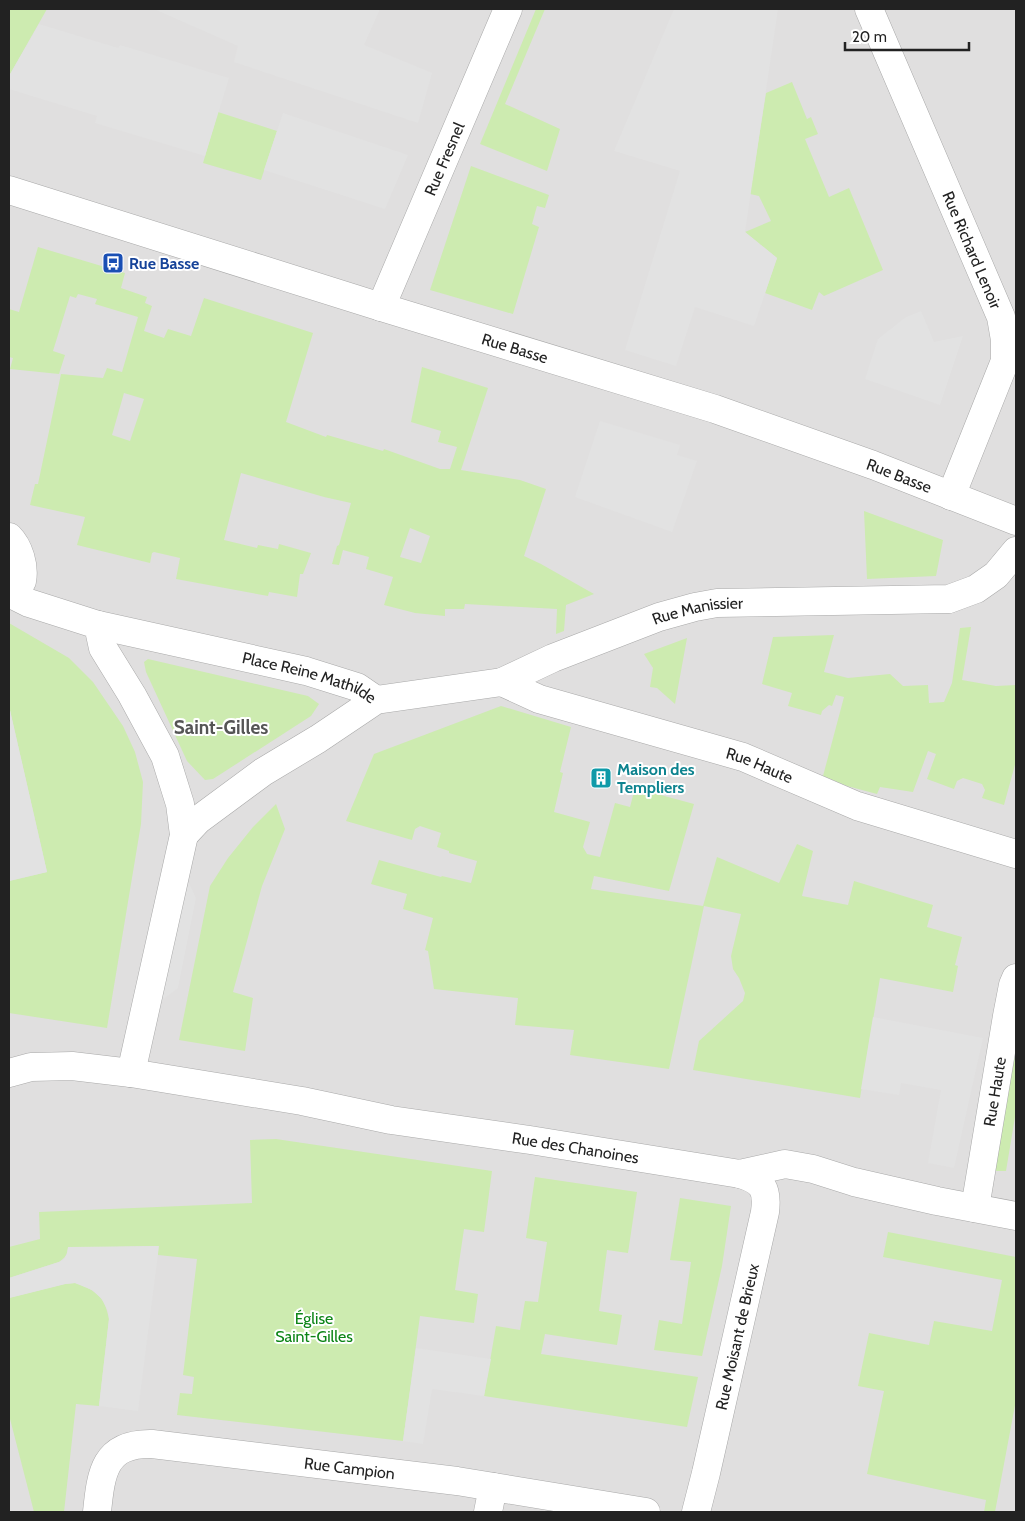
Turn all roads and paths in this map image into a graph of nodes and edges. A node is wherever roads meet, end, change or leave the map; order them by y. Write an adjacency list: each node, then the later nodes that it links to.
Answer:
1 (508, 9): 4 (street, Rue Fresnel)
2 (869, 9): 5 (street, Rue Richard Lenoir)
3 (9, 190): 4 (street, Rue Basse)
4 (381, 307): 5 (street, Rue Basse)
5 (952, 496): 6 (street, Rue Basse)
6 (1016, 521)
7 (9, 537): 9 (street)
8 (1016, 551): 12 (street, Rue Manissier)
9 (9, 566)
10 (9, 593): 11 (street, Place Reine Mathilde)
11 (98, 625): 13 (street, Place Reine Mathilde); 14 (street)
12 (502, 682): 13 (street, Rue Manissier); 15 (street, Rue Haute)
13 (376, 700): 14 (street, Place Reine Mathilde)
14 (184, 835): 18 (street)
15 (1016, 854)
16 (1016, 978): 20 (street, Rue Haute)
17 (9, 1073): 18 (street)
18 (131, 1073): 19 (street, Rue des Chanoines)
19 (740, 1174): 20 (street, Rue des Chanoines); 25 (street, Rue Moisant de Brieux)
20 (975, 1208): 21 (street, Rue des Chanoines)
21 (1016, 1216)
22 (491, 1500): 23 (street, Rue Campion); 24 (street, Rue Campion)
23 (97, 1512)
24 (646, 1512)
25 (696, 1512)

